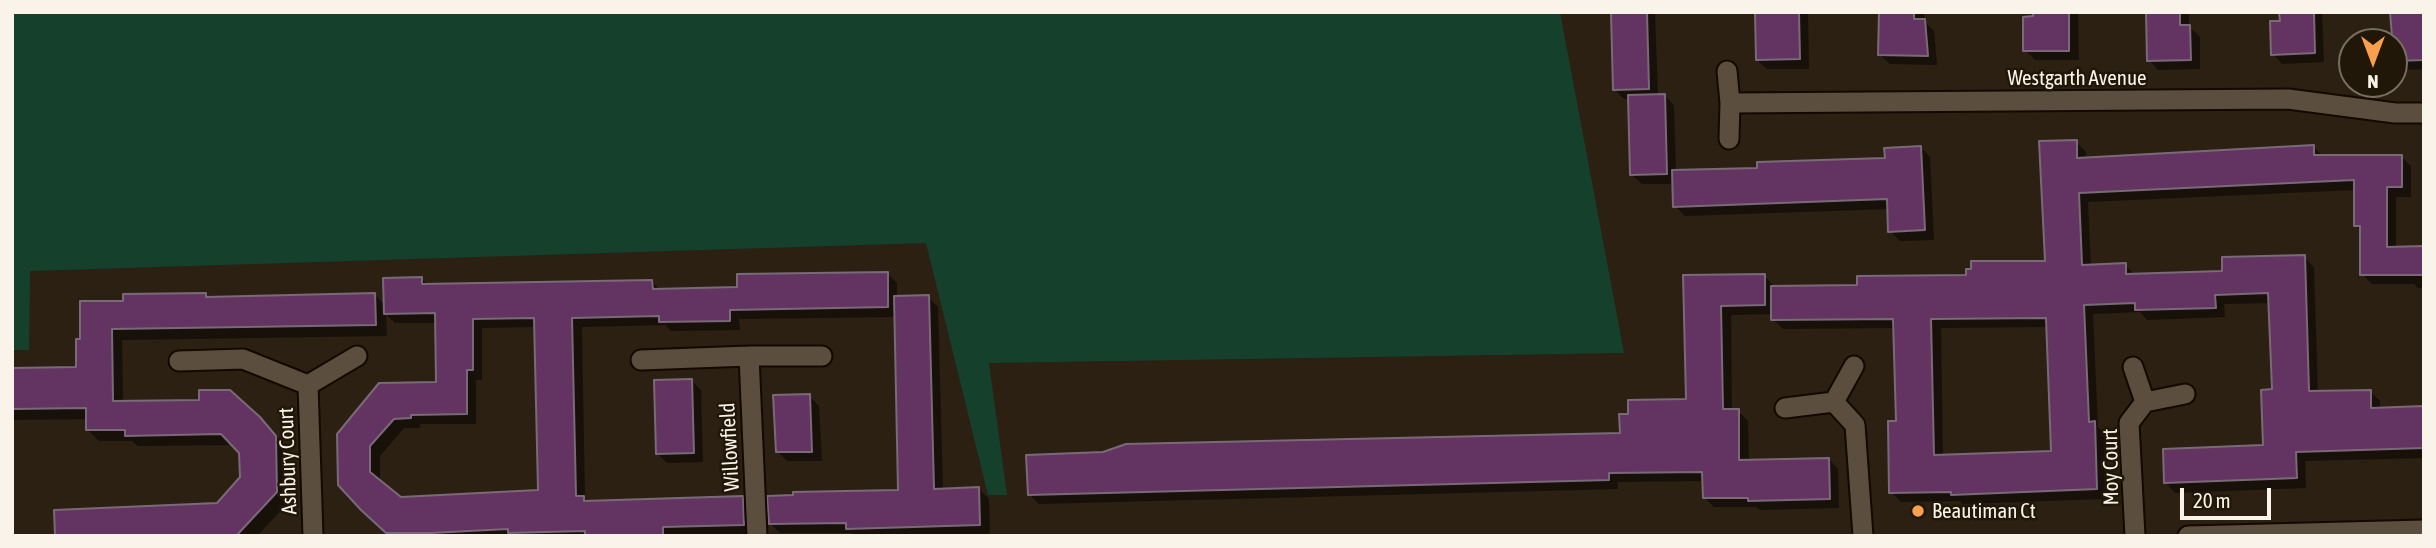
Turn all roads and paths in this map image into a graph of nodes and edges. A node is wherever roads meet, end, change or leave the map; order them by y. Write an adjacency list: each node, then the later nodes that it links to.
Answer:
1 (1727, 71): 2 (street)
2 (1730, 103): 3 (street, Westgarth Avenue); 4 (street)
3 (2424, 113)
4 (1728, 139)
5 (357, 356): 12 (street, Ashbury Court)
6 (749, 356): 7 (street); 8 (street); 19 (street, Willowfield)
7 (822, 356)
8 (641, 360)
9 (179, 361): 12 (street, Ashbury Court)
10 (1854, 366): 14 (street)
11 (2133, 368): 15 (street)
12 (308, 385): 18 (street, Ashbury Court)
13 (2185, 394): 15 (street)
14 (1834, 402): 16 (street); 20 (street)
15 (2145, 402): 21 (street, Moy Court)
16 (1785, 408)
17 (2424, 530): 22 (street)
18 (313, 536)
19 (757, 536)
20 (1863, 536)
21 (2135, 536)
22 (2188, 536)

